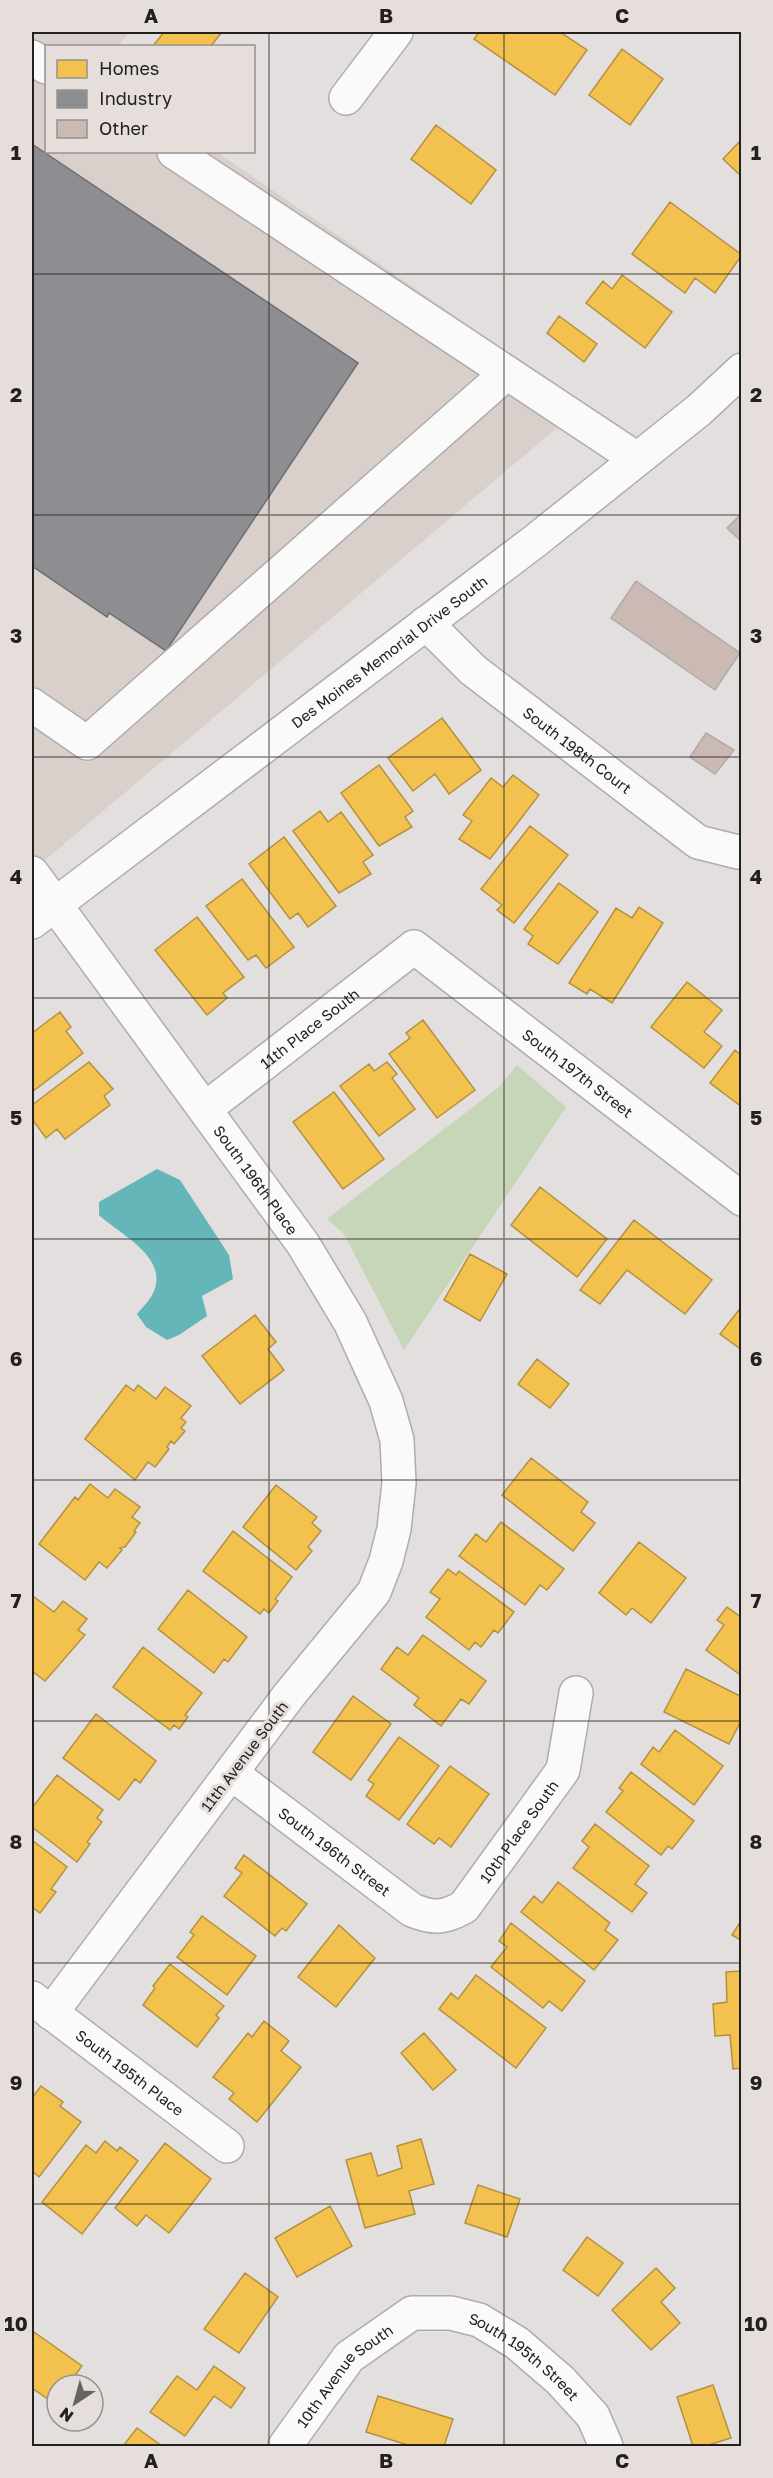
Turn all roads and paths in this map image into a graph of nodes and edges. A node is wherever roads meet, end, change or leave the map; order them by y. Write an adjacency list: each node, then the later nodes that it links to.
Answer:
1 (396, 32): 4 (street)
2 (32, 57): 3 (street)
3 (45, 66)
4 (346, 99)
5 (176, 153): 7 (street)
6 (741, 370): 8 (street, Des Moines Memorial Drive South)
7 (507, 373): 8 (street); 10 (street)
8 (637, 459): 9 (street, Des Moines Memorial Drive South)
9 (426, 623): 11 (street, South 198th Court); 13 (street, Des Moines Memorial Drive South)
10 (32, 705)
11 (741, 850)
12 (32, 873): 13 (street, South 196th Place)
13 (44, 913): 15 (street, South 196th Place)
14 (414, 947): 15 (street, 11th Place South); 16 (street, South 197th Street)
15 (205, 1109): 17 (street, South 196th Place)
16 (741, 1199)
17 (399, 1483): 19 (street, 11th Avenue South)
18 (576, 1693): 20 (street, 10th Place South)
19 (231, 1773): 20 (street, South 196th Street); 21 (street, 11th Avenue South)
20 (444, 1918)
21 (41, 2005): 22 (street, South 195th Place)
22 (227, 2146)
23 (412, 2313): 24 (street, 10th Avenue South); 25 (street, South 195th Street)
24 (285, 2446)
25 (606, 2446)

